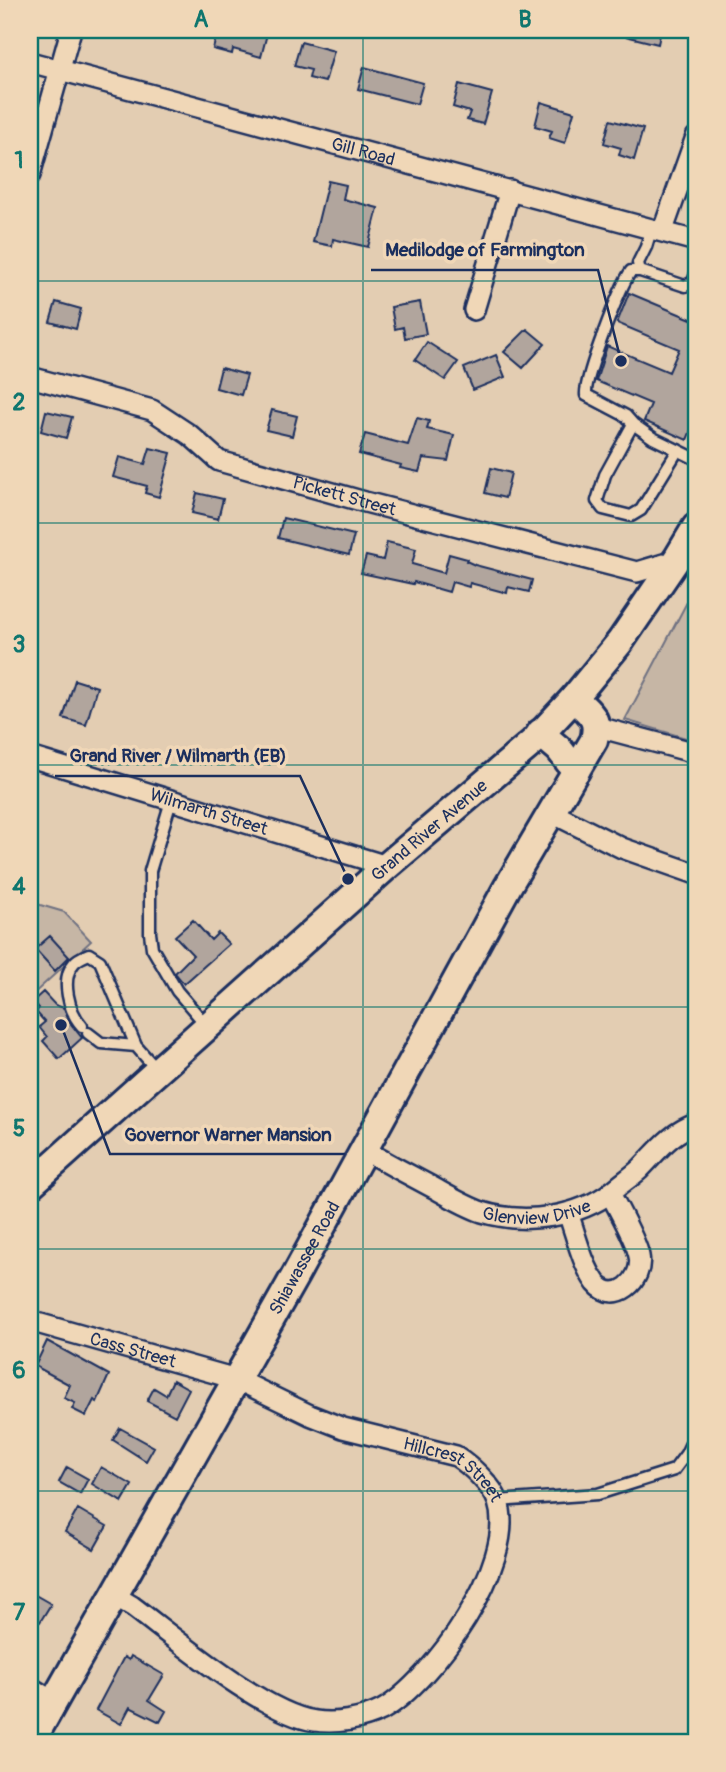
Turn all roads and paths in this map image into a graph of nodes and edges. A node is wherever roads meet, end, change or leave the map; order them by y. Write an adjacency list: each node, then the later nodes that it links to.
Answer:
1 (71, 30): 3 (street)
2 (30, 62): 3 (street, Gill Road)
3 (59, 70): 6 (street); 7 (street, Gill Road)
4 (696, 136): 5 (street)
5 (690, 175): 8 (street)
6 (30, 176)
7 (510, 190): 8 (street, Gill Road); 12 (street)
8 (657, 229): 9 (street, Gill Road); 10 (lane)
9 (696, 240)
10 (640, 271): 11 (lane); 14 (lane)
11 (696, 274)
12 (474, 310)
13 (30, 377): 18 (street, Pickett Street)
14 (633, 424): 15 (lane); 15 (lane)
15 (678, 450): 16 (lane)
16 (696, 458)
17 (696, 527): 18 (street, Grand River Avenue)
18 (674, 561): 19 (street, Grand River Avenue)
19 (574, 698): 20 (street); 21 (street, Grand River Avenue)
20 (598, 727): 22 (street); 24 (street, Shiawassee Road)
21 (540, 733): 24 (street); 27 (street, Grand River Avenue)
22 (696, 753)
23 (30, 757): 25 (street, Wilmarth Street)
24 (576, 771): 26 (street, Shiawassee Road)
25 (171, 800): 27 (street, Wilmarth Street); 29 (lane)
26 (552, 813): 28 (street); 33 (street, Shiawassee Road)
27 (387, 866): 29 (street, Grand River Avenue)
28 (696, 874)
29 (207, 1027): 31 (street, Grand River Avenue)
30 (136, 1046): 30 (lane); 31 (lane)
31 (158, 1071): 34 (street, Grand River Avenue)
32 (696, 1124): 35 (street, Glenview Drive)
33 (364, 1150): 36 (street, Glenview Drive); 38 (street, Shiawassee Road)
34 (30, 1185)
35 (610, 1193): 36 (street, Glenview Drive); 36 (street)
36 (568, 1213)
37 (30, 1321): 38 (street, Cass Street)
38 (236, 1379): 40 (street, Hillcrest Street); 41 (street, Shiawassee Road)
39 (696, 1433): 40 (lane)
40 (498, 1501): 41 (street, Hillcrest Street)
41 (114, 1596): 43 (street, Shiawassee Road)
42 (30, 1687): 43 (street)
43 (54, 1702): 44 (street, Shiawassee Road)
44 (31, 1742)

